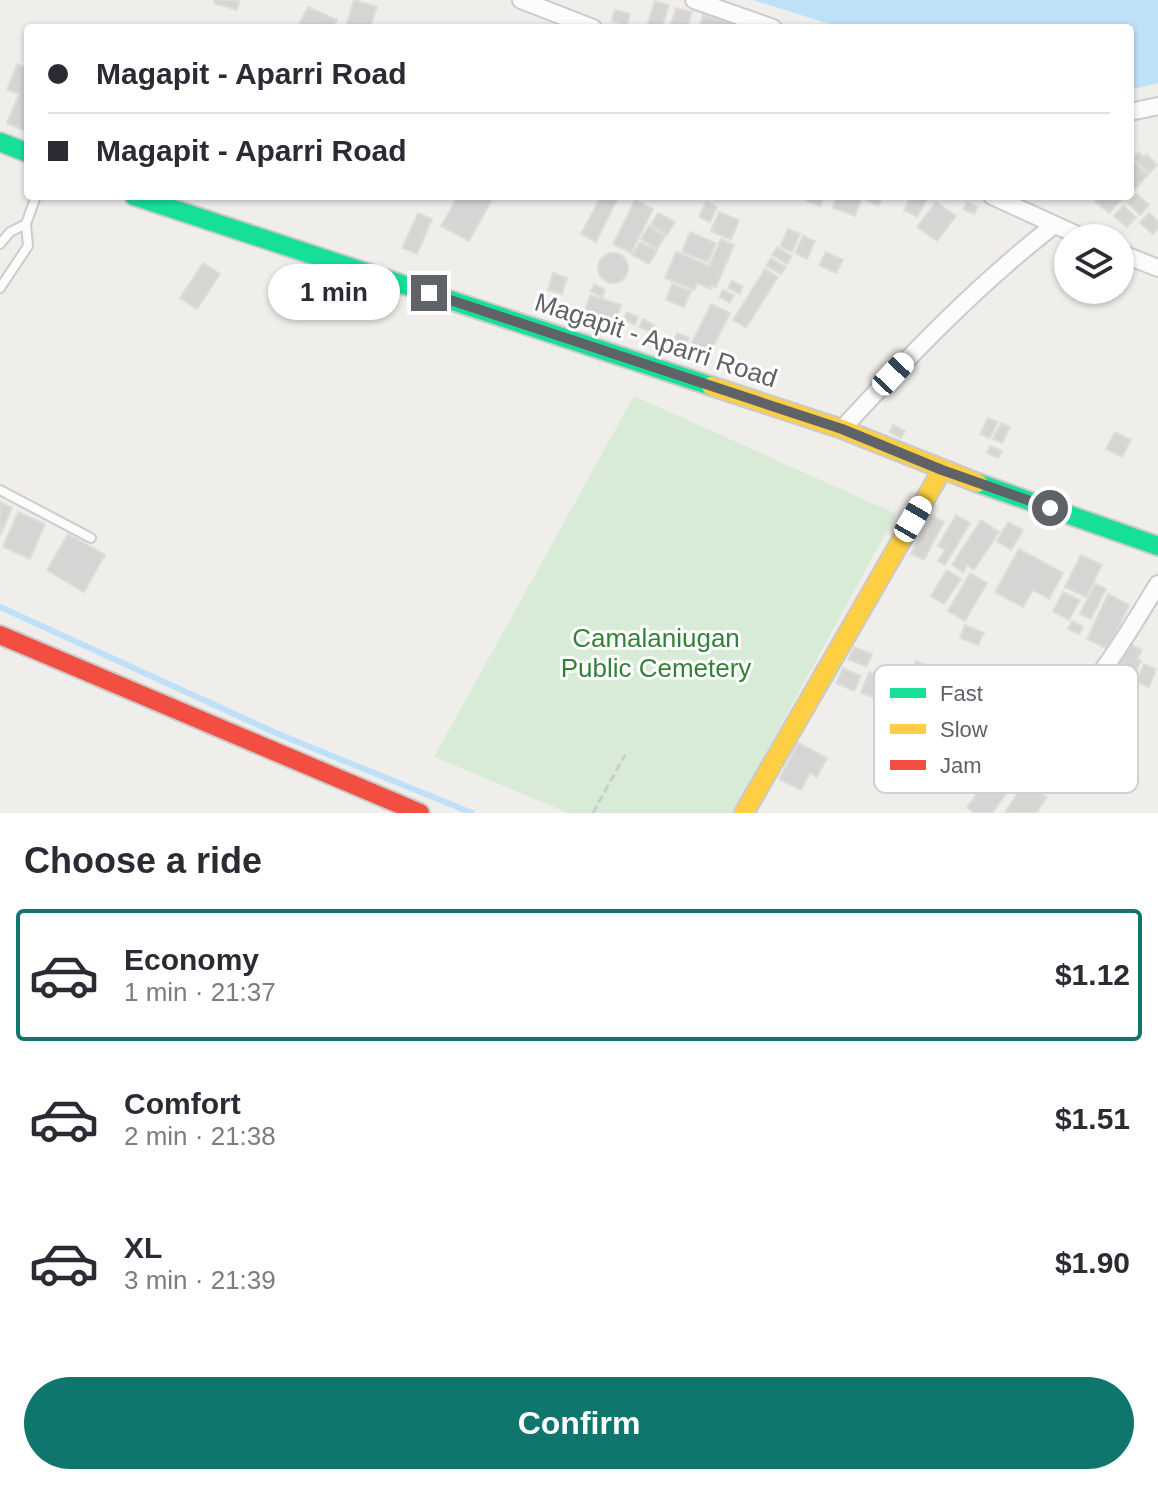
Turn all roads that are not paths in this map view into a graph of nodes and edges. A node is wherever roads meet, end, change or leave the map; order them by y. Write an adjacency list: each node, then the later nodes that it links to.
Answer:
1 (521, 0): 3 (street)
2 (694, 0): 4 (street)
3 (583, 24)
4 (762, 24)
5 (1158, 106): 6 (street)
6 (1134, 111)
7 (0, 142): 8 (main road)
8 (24, 151)
9 (35, 200): 12 (lane)
10 (146, 200): 18 (main road, Magapit - Aparri Road)
11 (1000, 200): 13 (street)
12 (26, 224): 14 (lane); 17 (lane)
13 (1053, 226): 18 (street)
14 (0, 244)
15 (1134, 259): 16 (street)
16 (1158, 268)
17 (0, 288)
18 (842, 429): 19 (main road, Magapit - Aparri Road)
19 (942, 470): 22 (main road, Magapit - Aparri Road); 27 (main road)
20 (0, 490): 21 (lane)
21 (91, 538)
22 (1158, 546)
23 (1158, 584): 25 (street)
24 (0, 635): 26 (main road)
25 (1108, 665)
26 (420, 813)
27 (744, 813)

